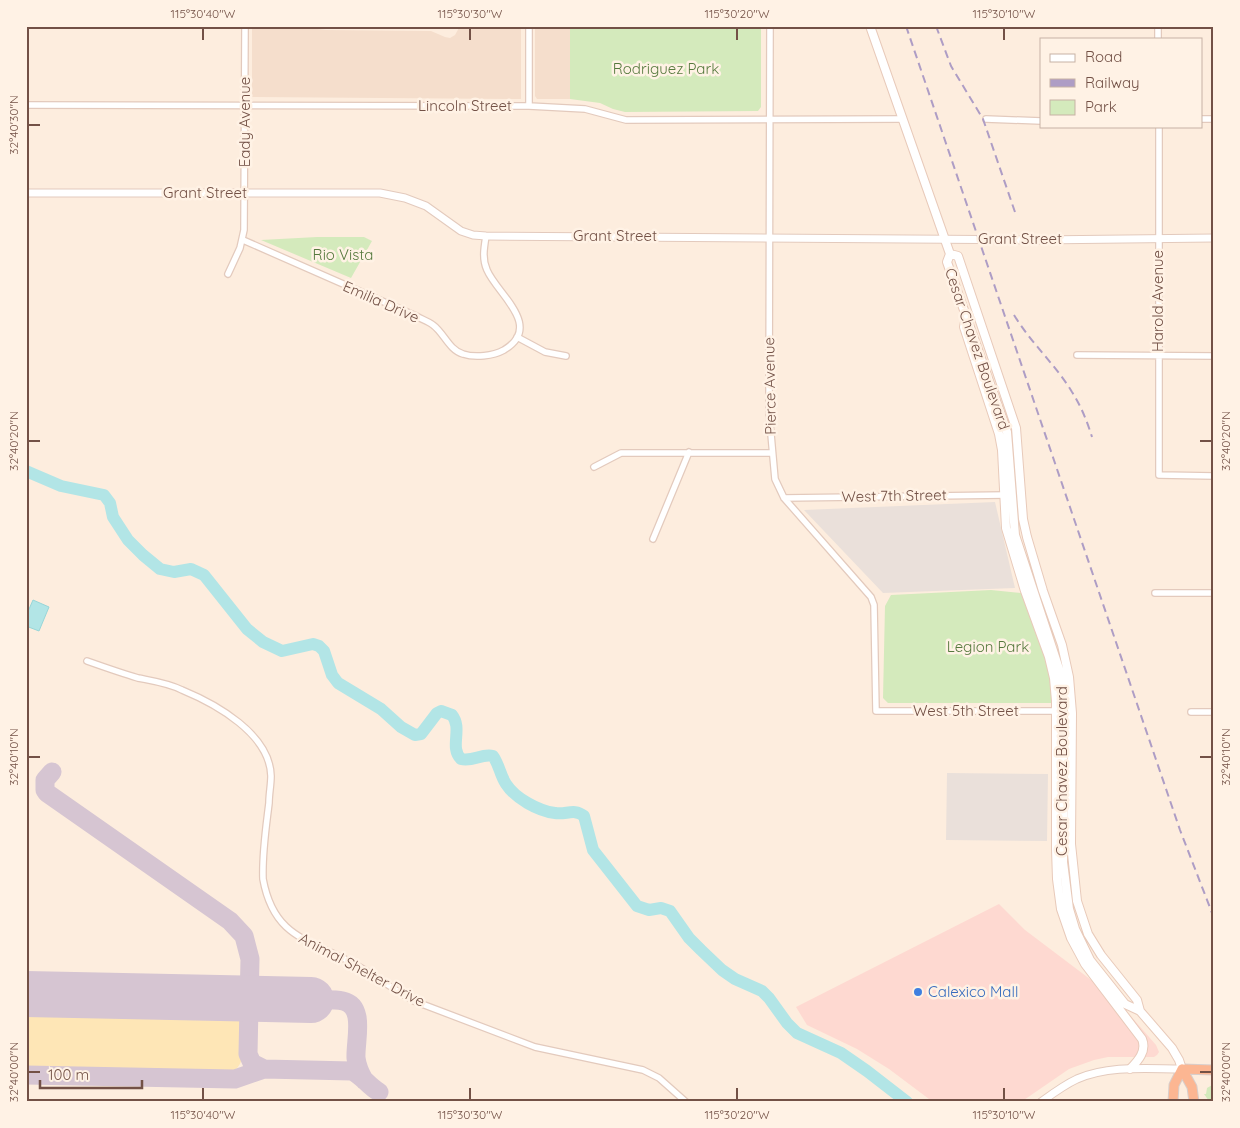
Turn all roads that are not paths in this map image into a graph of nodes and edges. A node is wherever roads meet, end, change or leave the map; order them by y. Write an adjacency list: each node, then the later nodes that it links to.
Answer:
1 (245, 26): 6 (street, Eady Avenue)
2 (529, 26): 7 (street)
3 (770, 26): 10 (street, Pierce Avenue)
4 (870, 26): 8 (main road, Cesar Chavez Boulevard)
5 (26, 105): 6 (street, Lincoln Street)
6 (245, 105): 7 (street, Lincoln Street); 14 (street, Eady Avenue)
7 (529, 106): 10 (street, Lincoln Street)
8 (902, 119): 10 (street, Lincoln Street); 19 (main road, Cesar Chavez Boulevard)
9 (986, 119): 11 (street)
10 (769, 120): 16 (street, Pierce Avenue)
11 (1040, 120)
12 (1159, 128): 17 (street, Harold Avenue)
13 (26, 193): 14 (street, Grant Street)
14 (245, 193): 15 (street, Grant Street); 20 (street, Eady Avenue)
15 (486, 236): 16 (street, Grant Street); 24 (street)
16 (770, 237): 19 (street, Grant Street); 30 (street, Pierce Avenue)
17 (1158, 238): 18 (street, Grant Street); 19 (street, Grant Street); 27 (street, Harold Avenue)
18 (1214, 238)
19 (944, 239): 21 (main road, Cesar Chavez Boulevard)
20 (243, 240): 22 (street, Eady Avenue); 24 (street, Emilia Drive)
21 (950, 254): 23 (main road, Cesar Chavez Boulevard); 43 (main road, Cesar Chavez Boulevard)
22 (228, 274)
23 (966, 315): 33 (main road); 43 (main road, Cesar Chavez Boulevard)
24 (517, 338): 26 (street)
25 (1077, 355): 27 (street)
26 (566, 356)
27 (1159, 356): 28 (street); 32 (street, Harold Avenue)
28 (1214, 356)
29 (689, 452): 30 (street); 31 (street); 35 (street)
30 (772, 453): 34 (street, Pierce Avenue)
31 (594, 467)
32 (1214, 476)
33 (1004, 495): 34 (street, West 7th Street); 40 (main road)
34 (784, 498): 39 (street, Pierce Avenue)
35 (653, 538)
36 (1155, 593): 37 (street)
37 (1214, 593)
38 (87, 661): 47 (street, Animal Shelter Drive)
39 (876, 710): 40 (street, West 5th Street)
40 (1056, 711): 44 (main road)
41 (1191, 712): 42 (street)
42 (1214, 712)
43 (1140, 1011): 45 (main road, Cesar Chavez Boulevard)
44 (1130, 1069): 45 (street); 48 (street)
45 (1182, 1070): 46 (highway); 49 (highway); 50 (highway, Cesar Chavez Boulevard)
46 (1214, 1070)
47 (686, 1102)
48 (1041, 1102)
49 (1173, 1102)
50 (1194, 1102)

